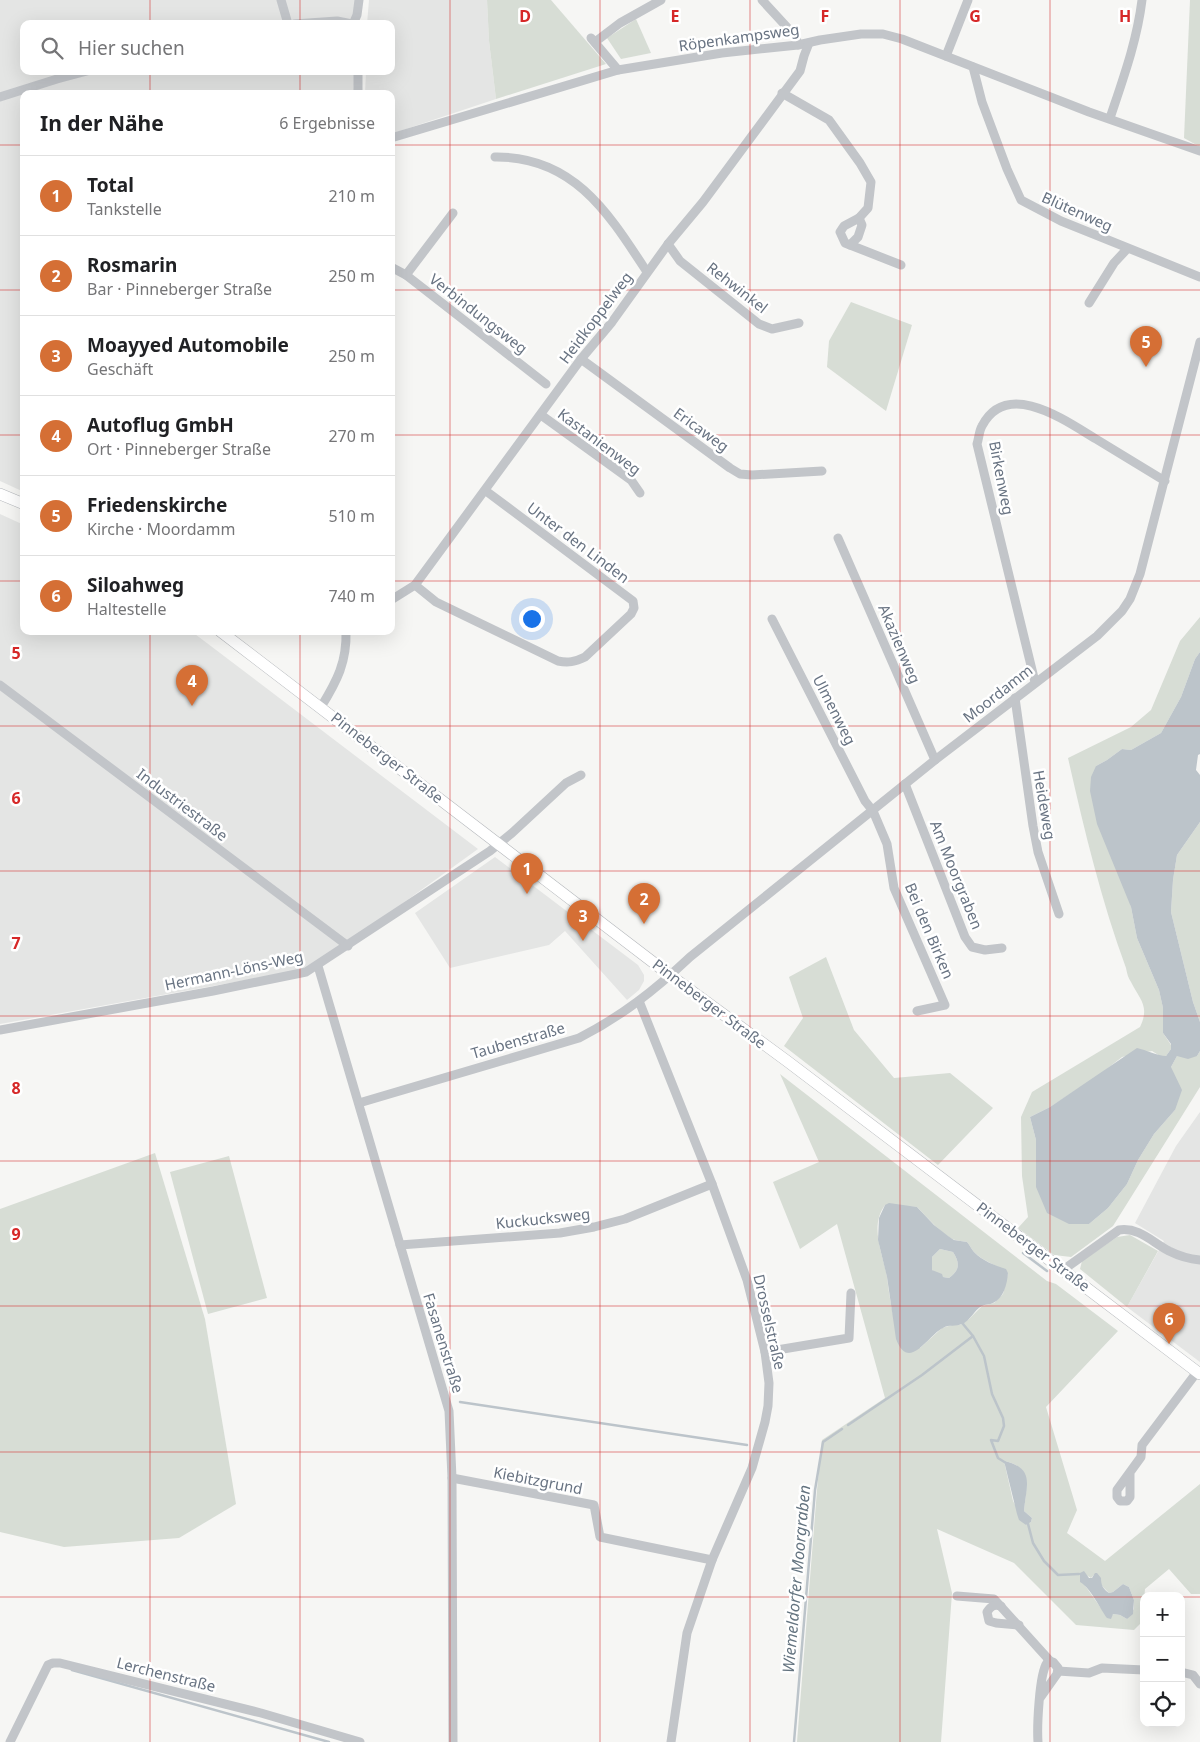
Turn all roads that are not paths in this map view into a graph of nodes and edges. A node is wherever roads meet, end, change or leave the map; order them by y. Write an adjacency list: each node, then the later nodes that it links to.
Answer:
1 (281, 0): 7 (street)
2 (359, 0): 8 (street)
3 (661, 0): 13 (street)
4 (762, 0): 10 (street)
5 (968, 0): 11 (street)
6 (1142, 0): 21 (street)
7 (287, 20)
8 (355, 20)
9 (810, 43): 10 (street, Röpenkampsweg); 11 (street, Röpenkampsweg); 19 (street, Heidkoppelweg)
10 (798, 46): 13 (street, Röpenkampsweg)
11 (946, 56): 12 (street, Röpenkampsweg)
12 (973, 67): 21 (street, Röpenkampsweg); 29 (street, Blütenweg)
13 (618, 70): 22 (street, Röpenkampsweg)
14 (72, 75): 16 (street)
15 (358, 75): 17 (street)
16 (24, 90)
17 (358, 90)
18 (20, 91): 20 (street)
19 (782, 94): 26 (street); 27 (street, Heidkoppelweg)
20 (0, 98)
21 (1110, 118): 23 (street, Röpenkampsweg)
22 (395, 137)
23 (1200, 151)
24 (495, 157): 32 (street)
25 (453, 213): 33 (street)
26 (858, 218): 28 (street); 28 (street)
27 (668, 244): 32 (street, Heidkoppelweg); 36 (street, Rehwinkel)
28 (850, 245): 30 (street)
29 (1127, 249): 34 (street, Blütenweg); 35 (street)
30 (902, 265)
31 (395, 269): 33 (street, Verbindungsweg)
32 (647, 272): 38 (street, Heidkoppelweg)
33 (406, 275): 39 (street, Verbindungsweg)
34 (1200, 277)
35 (1089, 302)
36 (799, 323)
37 (1200, 342): 42 (street, Moordamm)
38 (581, 359): 40 (street, Heidkoppelweg); 41 (street, Ericaweg)
39 (546, 384)
40 (541, 415): 43 (street, Heidkoppelweg); 44 (street, Kastanienweg)
41 (822, 472)
42 (1164, 481): 53 (street, Moordamm); 53 (street, Birkenweg)
43 (486, 491): 48 (street, Heidkoppelweg); 48 (street, Unter den Linden)
44 (640, 493)
45 (0, 494): 46 (main road)
46 (20, 502)
47 (838, 538): 57 (street, Akazienweg)
48 (415, 585): 49 (street, Heidkoppelweg)
49 (395, 598)
50 (772, 620): 60 (street, Ulmenweg)
51 (225, 635): 56 (main road, Pinneberger Straße)
52 (346, 635): 56 (street)
53 (1035, 682): 55 (street, Moordamm)
54 (0, 685): 63 (street, Industriestraße)
55 (1014, 698): 57 (street, Moordamm); 62 (street, Heideweg)
56 (321, 707): 61 (main road, Pinneberger Straße)
57 (935, 760): 59 (street, Moordamm)
58 (581, 775): 61 (street, Hermann-Löns-Weg)
59 (906, 784): 60 (street, Moordamm); 64 (street, Am Moorgraben)
60 (873, 811): 66 (street, Moordamm); 68 (street, Bei den Birken)
61 (498, 844): 63 (street, Hermann-Löns-Weg); 66 (main road, Pinneberger Straße)
62 (1059, 914)
63 (348, 946): 65 (street, Hermann-Löns-Weg)
64 (1002, 948)
65 (318, 966): 69 (street, Hermann-Löns-Weg); 70 (street, Fasanenstraße)
66 (671, 976): 67 (street, Taubenstraße); 74 (main road, Pinneberger Straße)
67 (639, 1001): 70 (street, Taubenstraße); 71 (street, Drosselstraße)
68 (917, 1011)
69 (0, 1030)
70 (359, 1102): 72 (street, Fasanenstraße)
71 (712, 1184): 72 (street, Kuckucksweg); 76 (street, Drosselstraße)
72 (400, 1245): 79 (street, Fasanenstraße)
73 (1200, 1260): 74 (street)
74 (1066, 1272): 77 (main road, Pinneberger Straße)
75 (851, 1293): 76 (street)
76 (765, 1352): 80 (street, Drosselstraße)
77 (1199, 1373): 78 (street)
78 (1130, 1474)
79 (452, 1478): 80 (street, Kiebitzgrund); 92 (street, Fasanenstraße)
80 (712, 1560): 93 (street, Drosselstraße)
81 (957, 1596): 82 (street)
82 (1001, 1606): 83 (street); 83 (street)
83 (1019, 1625): 84 (street)
84 (1051, 1662): 86 (street); 89 (street)
85 (1140, 1670): 86 (street)
86 (1058, 1671): 89 (street)
87 (1185, 1673): 88 (street)
88 (1200, 1684)
89 (1040, 1698): 94 (street)
90 (10, 1742): 91 (street, Lerchenstraße)
91 (360, 1742)
92 (453, 1742)
93 (671, 1742)
94 (1038, 1742)

